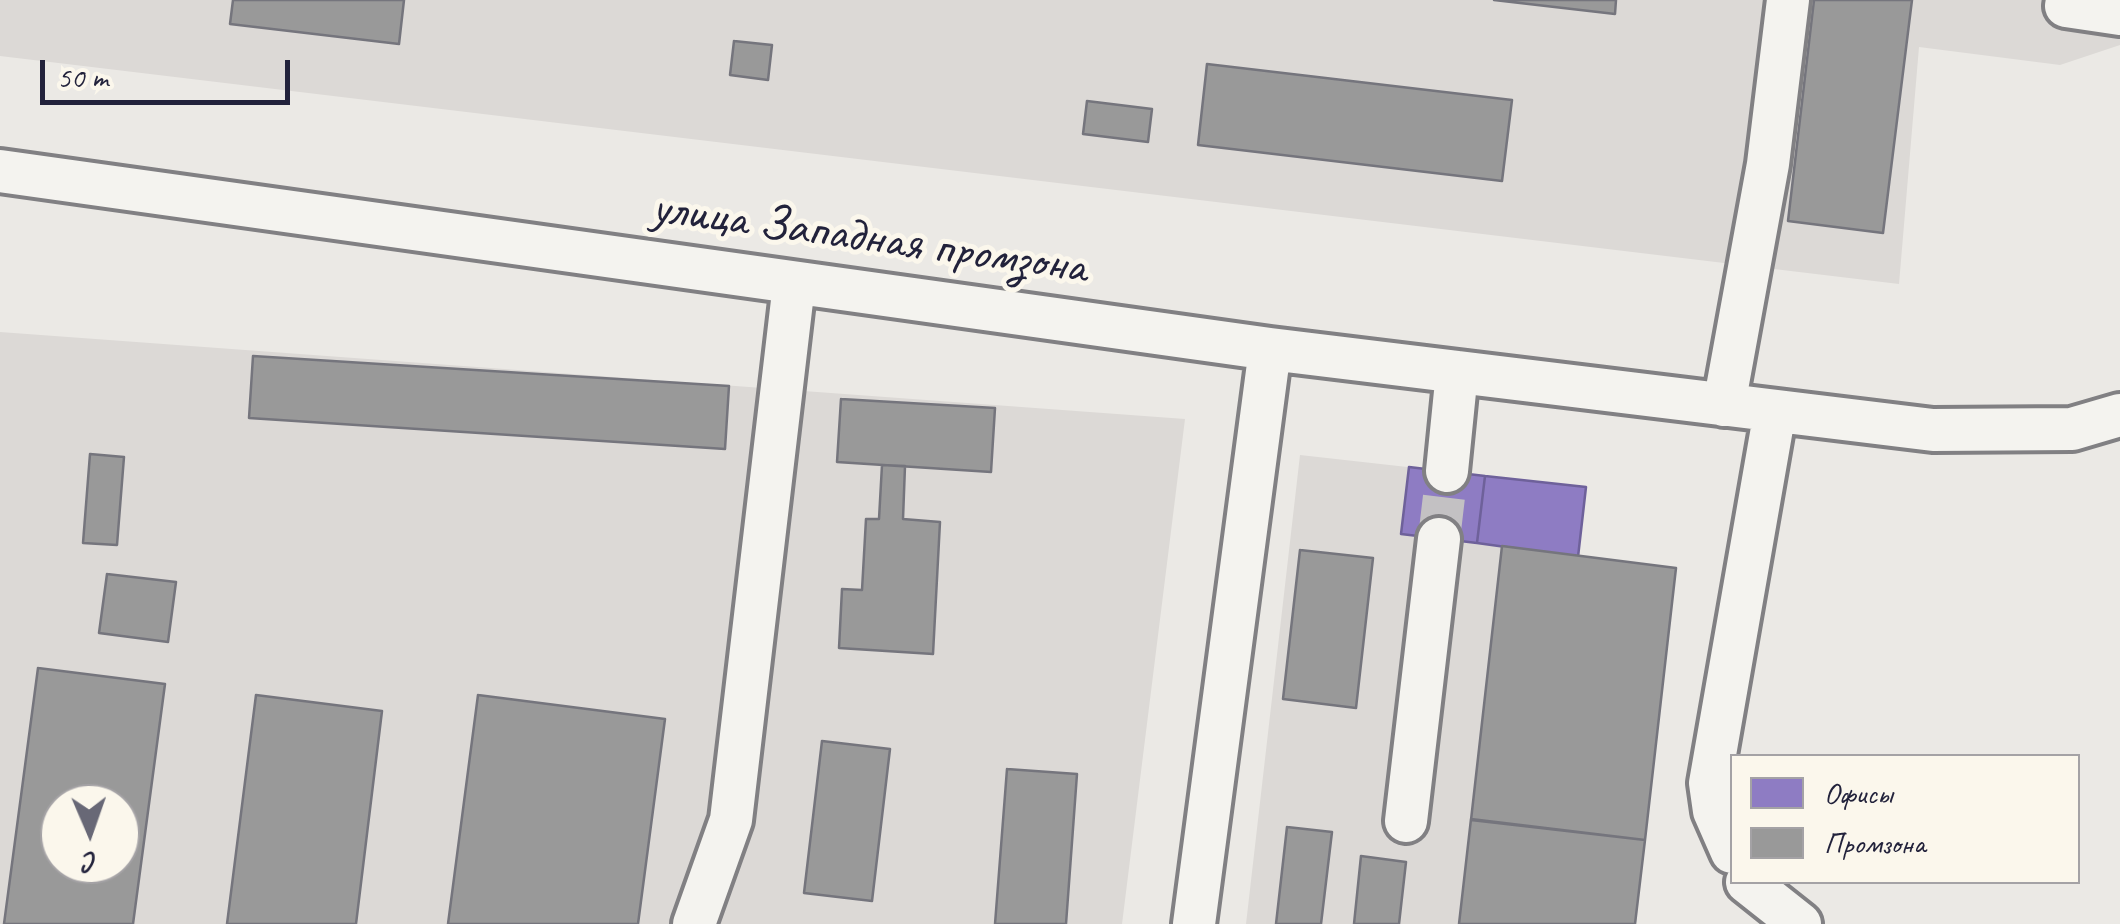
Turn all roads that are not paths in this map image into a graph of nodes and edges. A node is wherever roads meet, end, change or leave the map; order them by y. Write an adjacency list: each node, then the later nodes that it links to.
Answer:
1 (1788, 0): 8 (street)
2 (2067, 0): 3 (street)
3 (2120, 14)
4 (0, 172): 5 (street, улица Западная промзона)
5 (794, 284): 6 (street, улица Западная промзона); 16 (street)
6 (1270, 349): 7 (street, улица Западная промзона); 17 (street)
7 (1458, 372): 8 (street, улица Западная промзона); 11 (street)
8 (1724, 405): 9 (street, улица Западная промзона)
9 (1776, 412): 10 (street, улица Западная промзона); 14 (street)
10 (2120, 415)
11 (1447, 472)
12 (1439, 539): 13 (street)
13 (1406, 821)
14 (1730, 847)
15 (1750, 884): 18 (street)
16 (694, 924)
17 (1194, 924)
18 (1800, 924)

